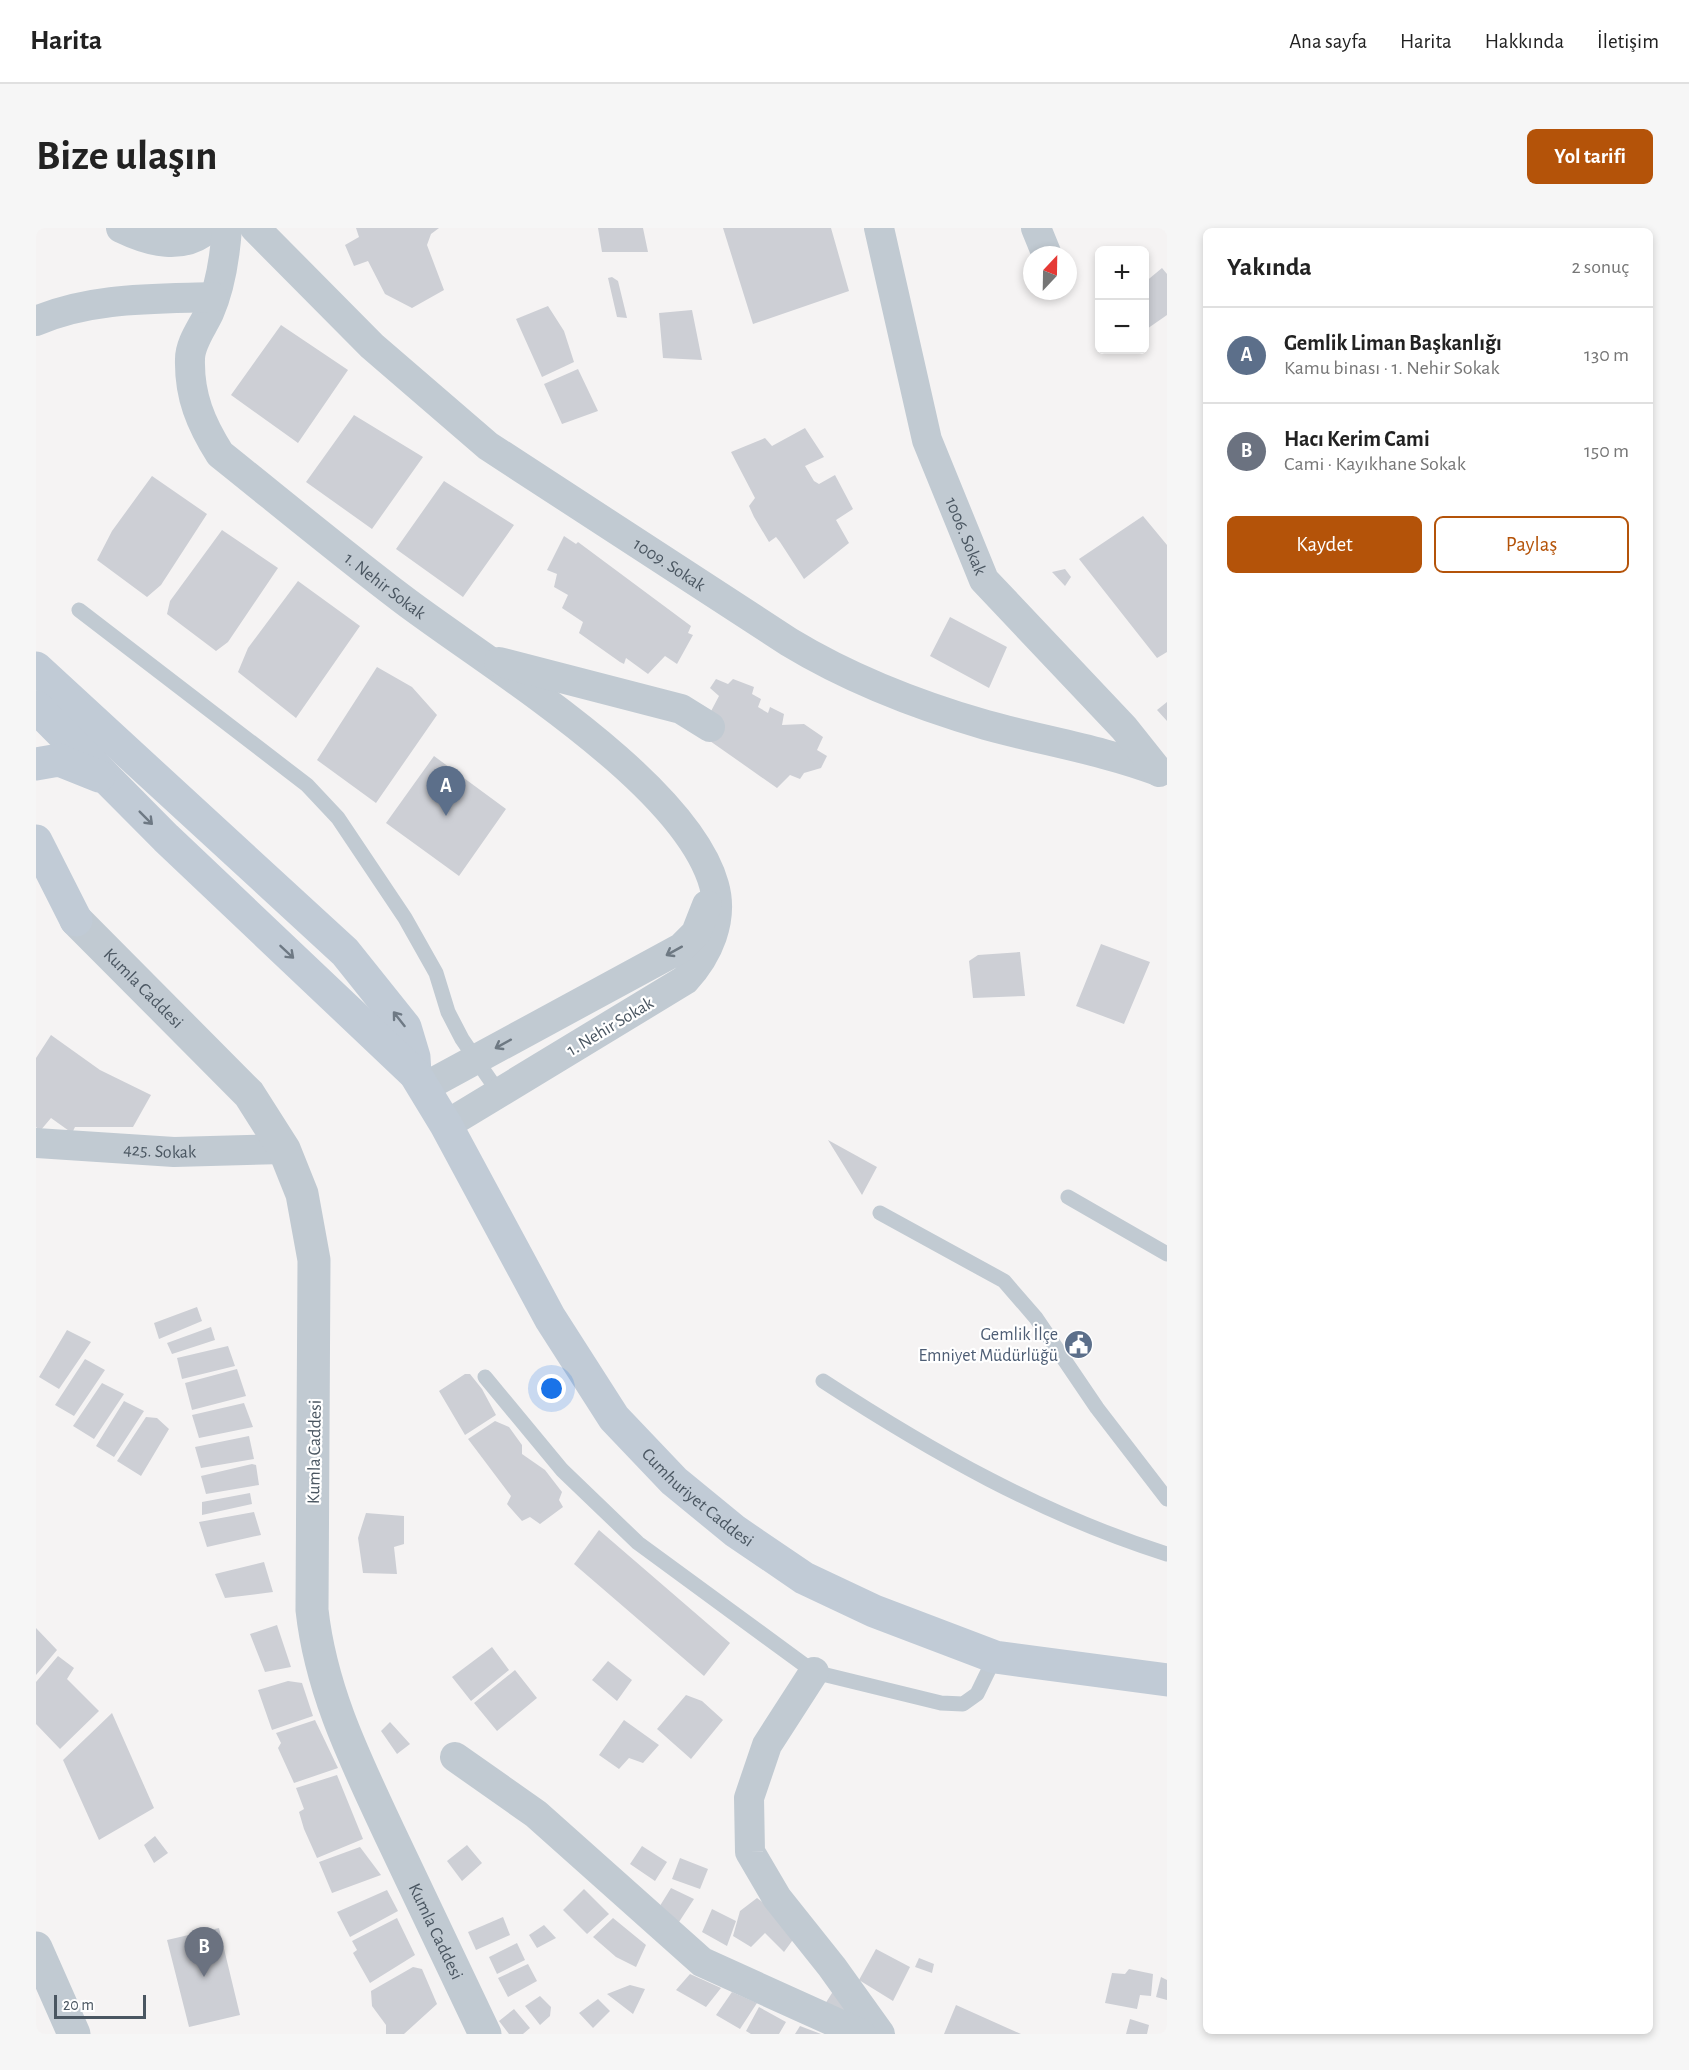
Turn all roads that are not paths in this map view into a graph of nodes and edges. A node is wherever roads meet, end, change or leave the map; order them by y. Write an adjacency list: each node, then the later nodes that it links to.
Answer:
1 (121, 228): 2 (street)
2 (209, 228)
3 (226, 228): 8 (street, 1. Nehir Sokak)
4 (255, 228): 16 (street, 1009. Sokak)
5 (879, 228): 16 (street, 1006. Sokak)
6 (1036, 228): 7 (street)
7 (1043, 246)
8 (213, 297): 9 (street); 11 (street, 1. Nehir Sokak)
9 (36, 321)
10 (79, 610): 22 (lane)
11 (482, 657): 13 (street); 20 (street, 1. Nehir Sokak)
12 (40, 690): 14 (main road); 17 (main road); 23 (main road, one-way to 12)
13 (710, 727)
14 (36, 754)
15 (36, 764): 17 (main road)
16 (1163, 776)
17 (110, 782): 23 (main road, one-way to 23)
18 (36, 841): 21 (main road)
19 (36, 885): 21 (main road)
20 (714, 885): 22 (street, 1. Nehir Sokak, one-way to 22); 24 (street, 1. Nehir Sokak)
21 (76, 920): 27 (street, Kumla Caddesi)
22 (476, 1059): 23 (street, 1. Nehir Sokak); 24 (lane)
23 (419, 1081): 25 (main road, Cumhuriyet Caddesi)
24 (499, 1093): 25 (street, 1. Nehir Sokak)
25 (446, 1125): 35 (main road, Cumhuriyet Caddesi)
26 (36, 1143): 27 (street, 425. Sokak)
27 (284, 1149): 41 (street, Kumla Caddesi)
28 (1068, 1197): 30 (lane)
29 (880, 1213): 33 (lane)
30 (1167, 1254)
31 (485, 1377): 36 (lane)
32 (823, 1381): 34 (lane)
33 (1167, 1499)
34 (1167, 1554)
35 (995, 1657): 36 (lane); 37 (main road, Cumhuriyet Caddesi)
36 (814, 1672): 43 (street)
37 (1167, 1680)
38 (455, 1757): 42 (street)
39 (36, 1948): 40 (street)
40 (74, 2034)
41 (485, 2034)
42 (861, 2034)
43 (880, 2034)

